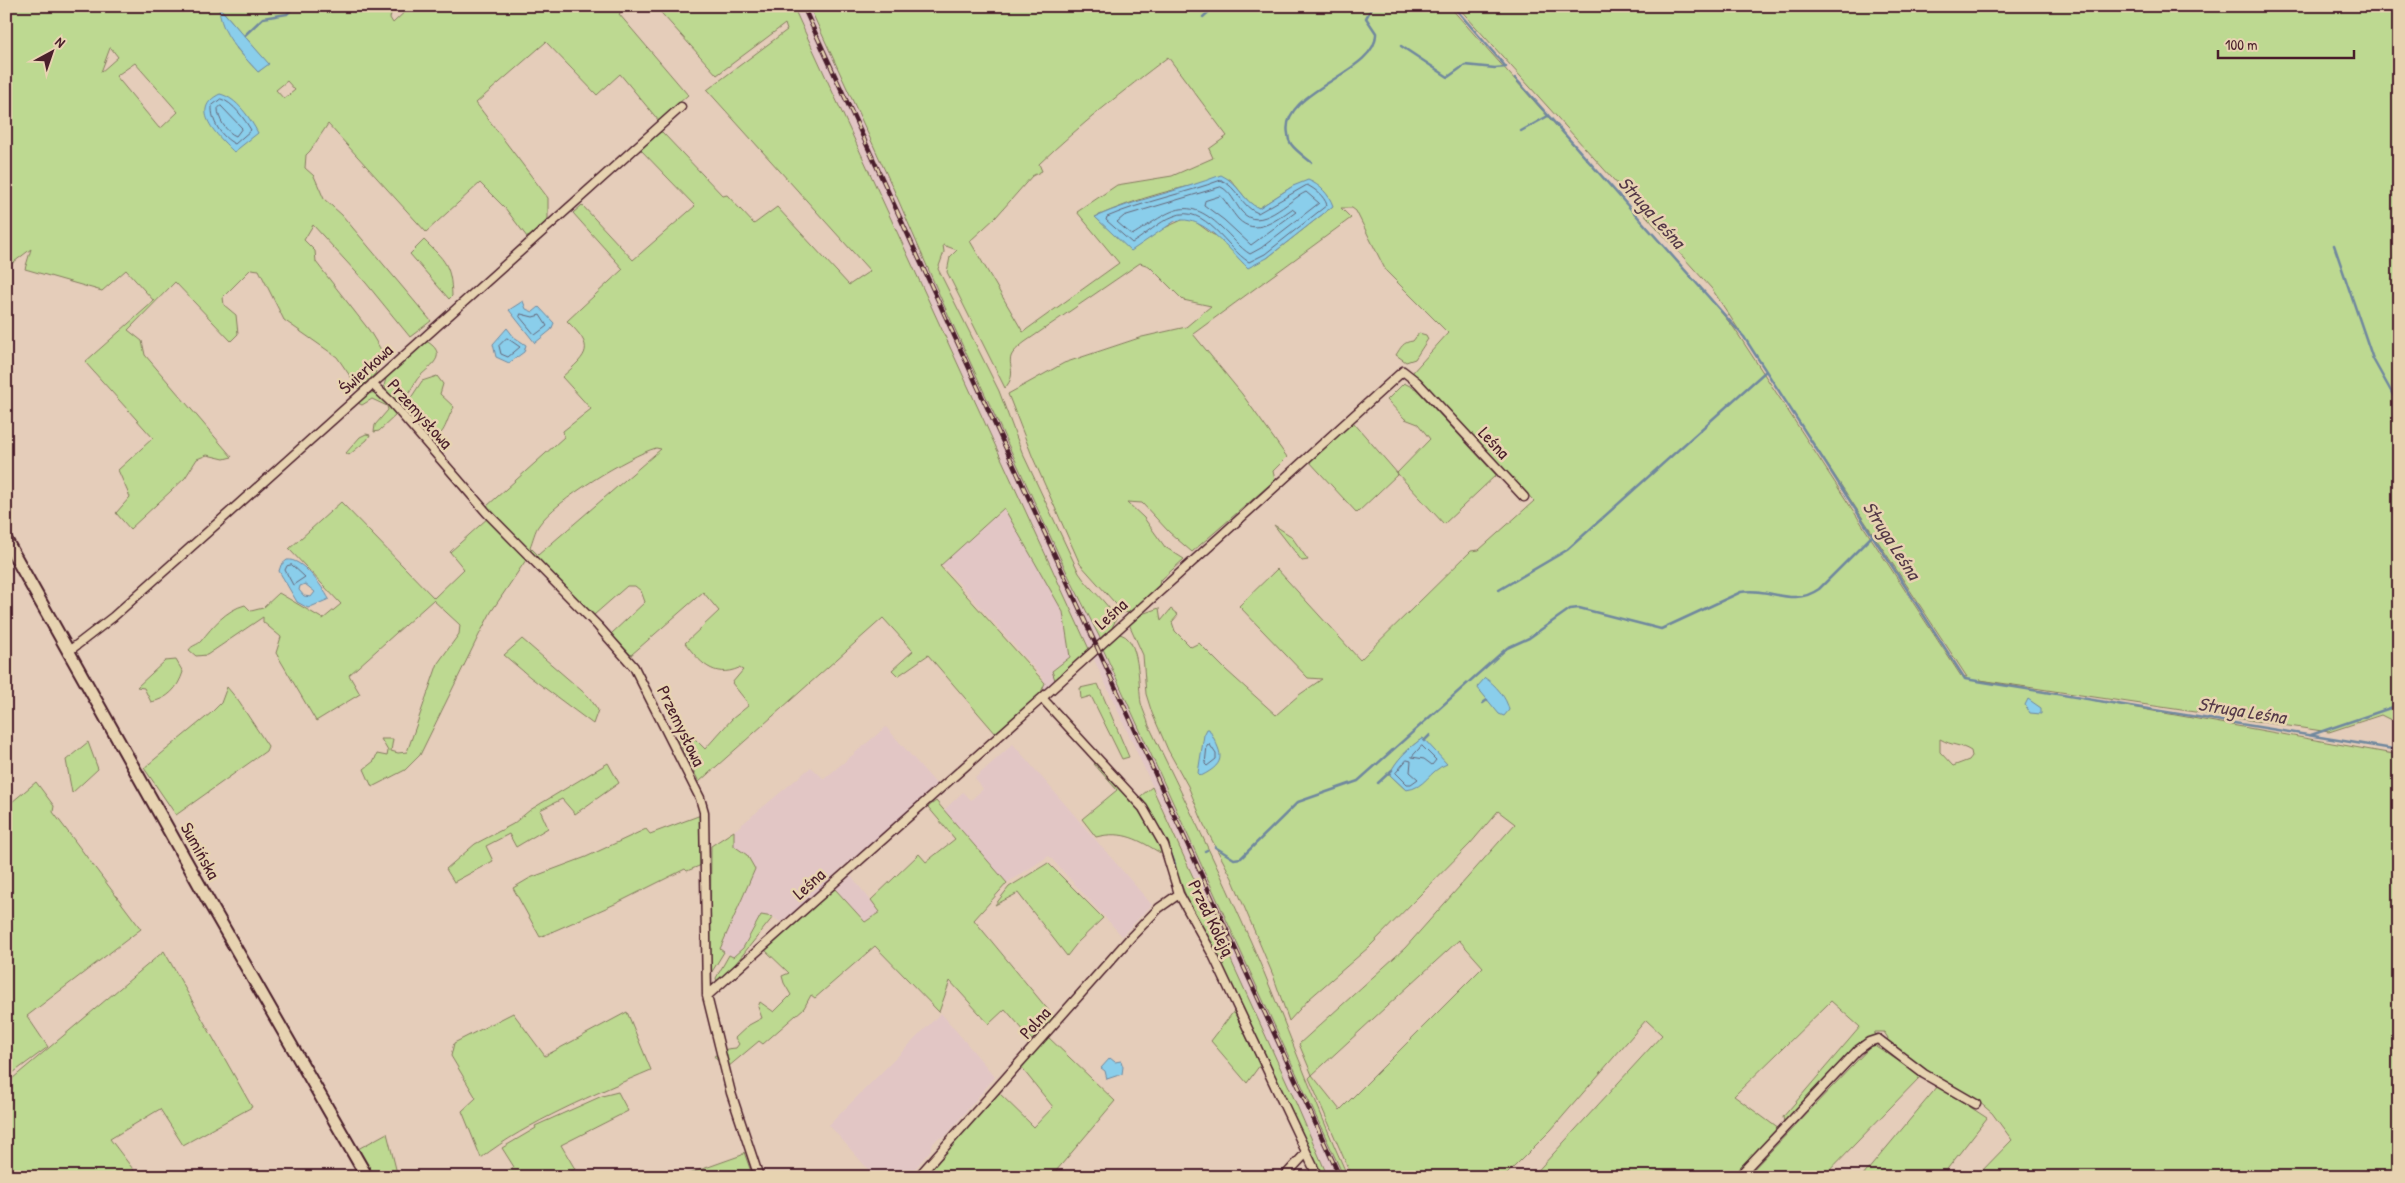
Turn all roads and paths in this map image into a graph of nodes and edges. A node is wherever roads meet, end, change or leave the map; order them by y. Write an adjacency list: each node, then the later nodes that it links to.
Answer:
1 (681, 107): 2 (street, Świerkowa)
2 (372, 384): 5 (street, Świerkowa); 8 (street, Przemysłowa)
3 (1524, 497): 6 (street, Leśna)
4 (6, 540): 5 (street, Sumińska)
5 (69, 650): 11 (street, Sumińska)
6 (1042, 698): 7 (street, Przed Koleją); 8 (street, Leśna)
7 (1179, 894): 10 (street, Przed Koleją); 13 (street, Polna)
8 (707, 996): 12 (street, Przemysłowa)
9 (1976, 1104): 16 (street)
10 (1306, 1153): 14 (street); 15 (street, Przed Koleją)
11 (367, 1177)
12 (759, 1177)
13 (918, 1177)
14 (1284, 1177)
15 (1318, 1177)
16 (1738, 1177)

